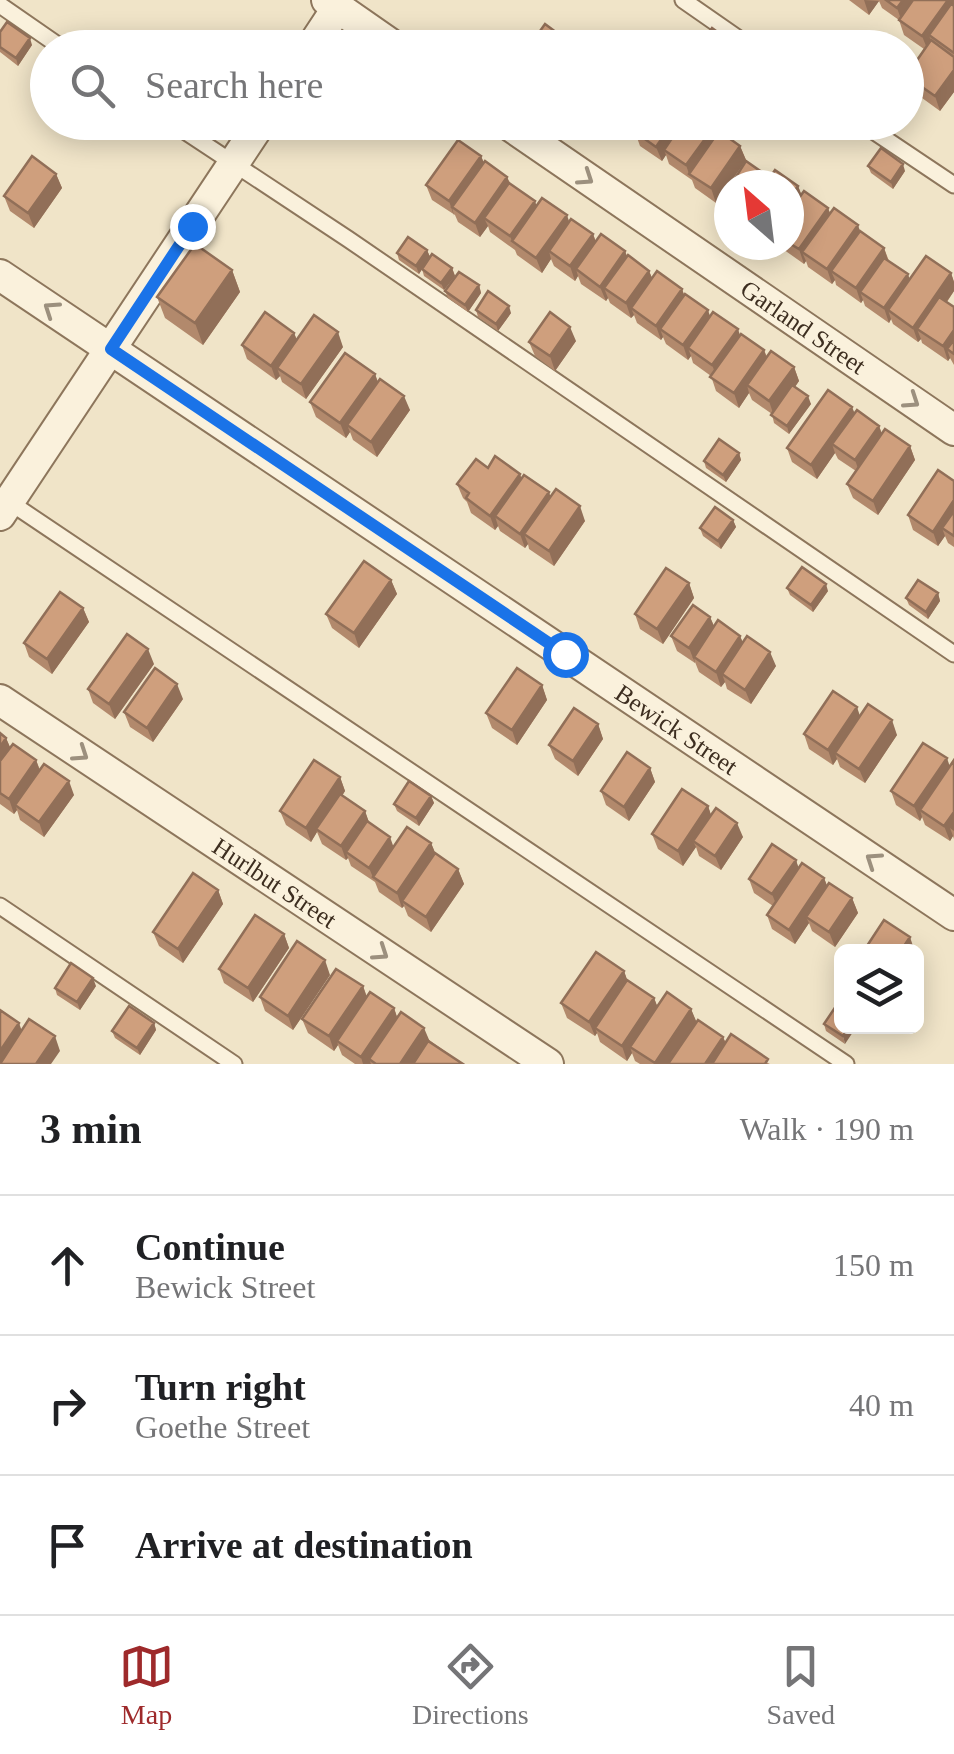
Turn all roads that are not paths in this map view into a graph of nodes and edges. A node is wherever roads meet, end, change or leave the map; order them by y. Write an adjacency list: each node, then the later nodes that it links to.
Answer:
1 (684, 0): 7 (lane)
2 (332, 4): 5 (street); 6 (street)
3 (0, 5): 4 (lane)
4 (36, 30)
5 (320, 30)
6 (370, 30)
7 (726, 30)
8 (197, 140): 12 (lane)
9 (250, 140): 12 (street)
10 (532, 140): 16 (street, Garland Street, one-way to 16)
11 (887, 140): 13 (lane)
12 (233, 165): 15 (street); 18 (lane)
13 (954, 185)
14 (0, 274): 15 (street, Bewick Street, one-way to 14)
15 (111, 349): 17 (street); 21 (street, Bewick Street, one-way to 15)
16 (954, 430)
17 (3, 505): 24 (lane)
18 (954, 654)
19 (0, 700): 23 (street, Hurlbut Street, one-way to 23)
20 (0, 906): 22 (lane)
21 (954, 915)
22 (234, 1064)
23 (548, 1064)
24 (846, 1064)

